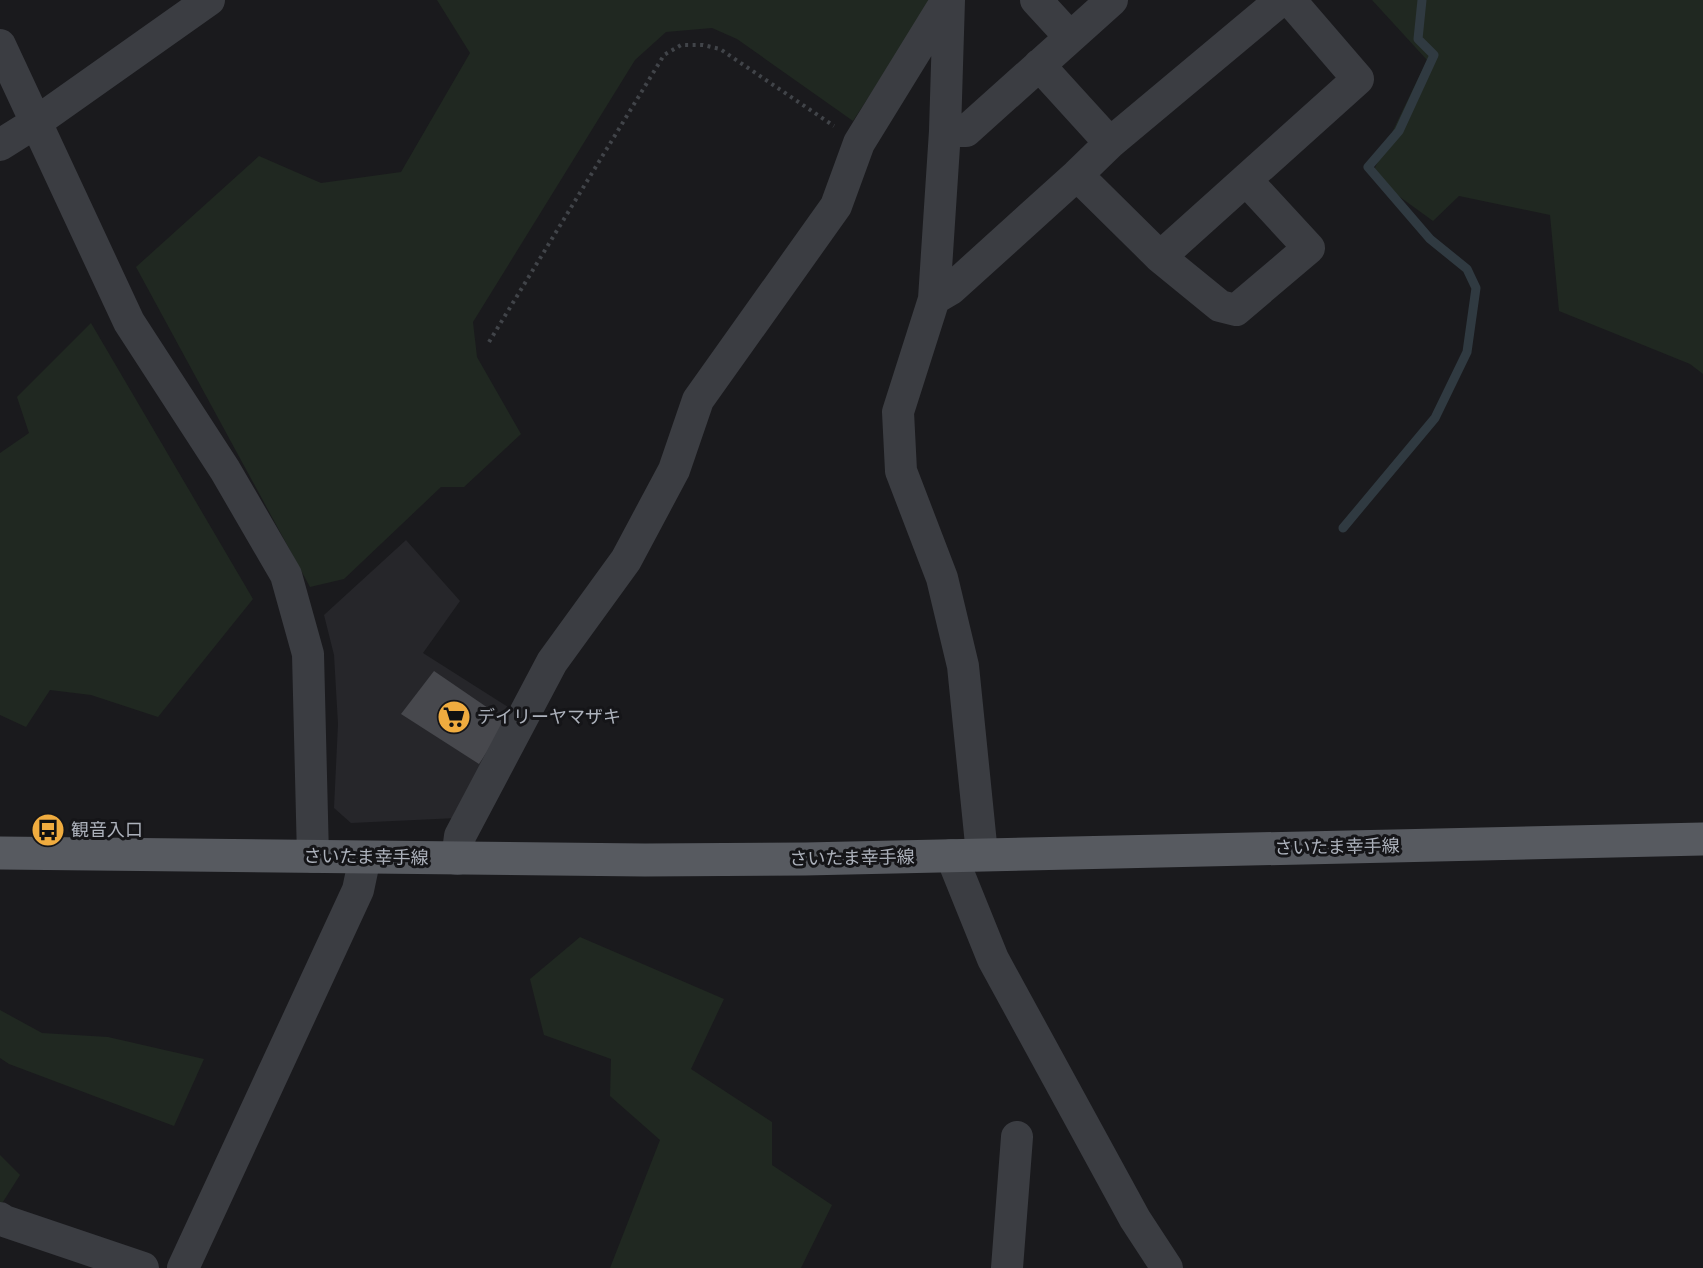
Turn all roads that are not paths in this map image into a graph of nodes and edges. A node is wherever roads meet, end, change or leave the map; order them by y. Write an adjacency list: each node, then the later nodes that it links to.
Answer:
1 (209, 0): 10 (street)
2 (948, 0): 11 (street); 23 (street)
3 (1036, 0): 7 (street)
4 (1112, 0): 7 (street)
5 (1281, 0): 12 (street)
6 (1290, 0): 15 (street)
7 (1070, 37): 9 (street)
8 (0, 45): 10 (street)
9 (1039, 65): 11 (street); 12 (street)
10 (35, 123): 13 (street); 21 (street)
11 (945, 131): 17 (street)
12 (1110, 143): 14 (street)
13 (0, 145)
14 (1077, 175): 16 (street); 17 (street)
15 (1246, 180): 16 (street); 16 (street)
16 (1160, 257)
17 (934, 299): 20 (street)
18 (1703, 839): 20 (main road, さいたま幸手線)
19 (0, 853): 21 (main road, さいたま幸手線)
20 (967, 855): 23 (main road, さいたま幸手線); 29 (street)
21 (313, 857): 22 (main road, さいたま幸手線)
22 (365, 857): 23 (main road, さいたま幸手線); 27 (street)
23 (457, 859)
24 (1017, 1137): 28 (street)
25 (0, 1218): 26 (street)
26 (143, 1268)
27 (183, 1268)
28 (1007, 1268)
29 (1167, 1268)

